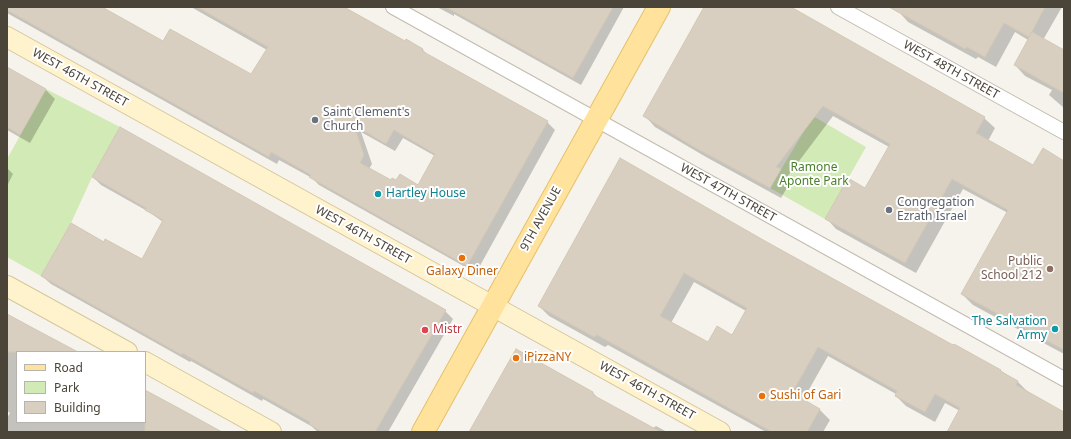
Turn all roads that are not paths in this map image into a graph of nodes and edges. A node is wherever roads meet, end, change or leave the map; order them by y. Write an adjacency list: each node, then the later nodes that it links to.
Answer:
1 (393, 7): 5 (street, WEST 47TH STREET)
2 (659, 7): 5 (main road, 9TH AVENUE)
3 (838, 7): 6 (street, WEST 48TH STREET)
4 (7, 37): 8 (main road, WEST 46TH STREET)
5 (596, 120): 8 (main road, 9TH AVENUE); 11 (street, WEST 47TH STREET)
6 (1064, 132)
7 (7, 286): 9 (main road)
8 (493, 306): 13 (main road, 9TH AVENUE); 14 (main road, WEST 46TH STREET)
9 (125, 351)
10 (146, 363): 12 (main road)
11 (1064, 379)
12 (271, 432)
13 (423, 432)
14 (720, 432)

